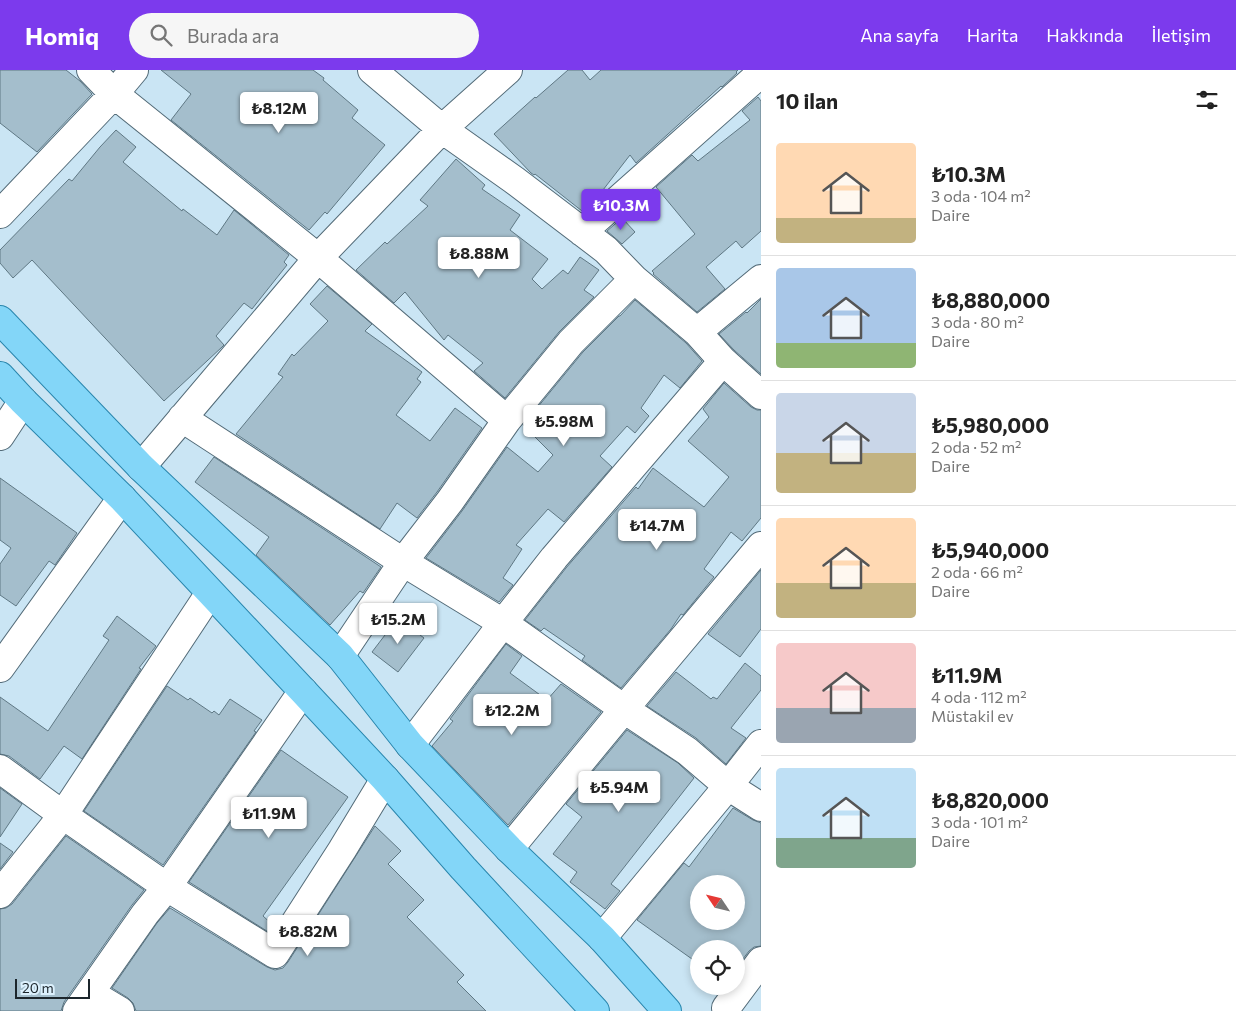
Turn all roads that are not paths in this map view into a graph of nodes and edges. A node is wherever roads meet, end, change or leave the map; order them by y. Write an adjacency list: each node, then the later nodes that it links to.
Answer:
1 (91, 70): 6 (street)
2 (134, 70): 6 (street)
3 (372, 70): 7 (street)
4 (508, 70): 7 (street)
5 (761, 73): 9 (street)
6 (114, 94): 8 (street); 10 (street)
7 (442, 129): 9 (street); 10 (street)
8 (0, 214)
9 (582, 232): 12 (street)
10 (318, 258): 19 (street); 20 (street)
11 (761, 279): 14 (street)
12 (634, 280): 14 (street); 20 (street)
13 (0, 320): 22 (main road)
14 (698, 332): 15 (street)
15 (723, 361): 17 (street); 27 (street)
16 (0, 376): 18 (main road)
17 (761, 395)
18 (23, 401): 21 (street); 23 (main road)
19 (182, 418): 22 (street); 25 (street)
20 (507, 420): 25 (street)
21 (0, 436)
22 (141, 466): 28 (main road)
23 (122, 498): 26 (main road); 29 (street)
24 (761, 546): 31 (street)
25 (403, 562): 27 (street); 28 (street)
26 (210, 593): 30 (main road); 38 (street)
27 (503, 623): 31 (street); 33 (street)
28 (340, 656): 33 (main road)
29 (0, 668)
30 (304, 691): 35 (main road); 40 (street)
31 (624, 708): 36 (street); 39 (street)
32 (761, 744): 36 (street)
33 (410, 745): 39 (main road)
34 (0, 769): 38 (street)
35 (385, 779): 40 (street); 45 (main road)
36 (728, 786): 37 (street); 42 (street)
37 (761, 807)
38 (63, 815): 40 (street); 41 (street)
39 (509, 849): 42 (main road)
40 (167, 888): 44 (street)
41 (0, 894)
42 (602, 938): 48 (main road)
43 (761, 961): 46 (street)
44 (83, 1002): 47 (street)
45 (587, 1008)
46 (728, 1010)
47 (120, 1011)
48 (667, 1011)

